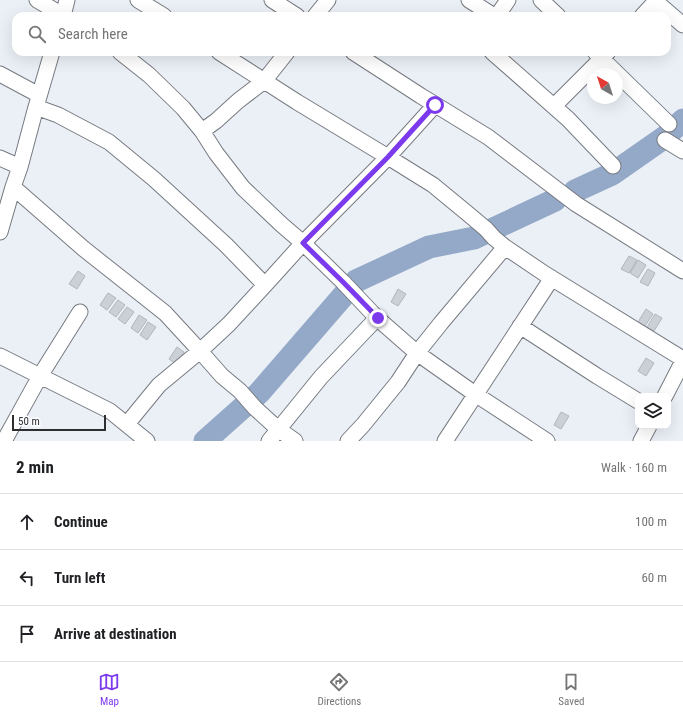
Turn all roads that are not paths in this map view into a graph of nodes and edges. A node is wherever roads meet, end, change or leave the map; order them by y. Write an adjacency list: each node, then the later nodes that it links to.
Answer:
1 (37, 0): 10 (street)
2 (67, 0): 11 (street)
3 (138, 0): 12 (street)
4 (272, 0): 13 (street)
5 (328, 0): 14 (street)
6 (469, 0): 15 (street)
7 (508, 0): 16 (street)
8 (541, 0): 17 (street)
9 (655, 1): 18 (street); 19 (street)
10 (56, 12)
11 (64, 12)
12 (158, 12)
13 (291, 12)
14 (318, 12)
15 (488, 12)
16 (500, 12)
17 (554, 12)
18 (645, 12)
19 (668, 12)
20 (671, 15): 21 (street)
21 (683, 25)
22 (51, 56): 32 (street)
23 (125, 56): 36 (street)
24 (225, 56): 31 (street)
25 (284, 56): 31 (street)
26 (359, 56): 33 (street)
27 (497, 56): 34 (street)
28 (600, 56): 34 (street)
29 (604, 56): 35 (street)
30 (0, 74): 32 (street)
31 (264, 81): 36 (street); 39 (street)
32 (37, 101): 42 (street); 49 (street)
33 (435, 105): 39 (street); 47 (street)
34 (554, 106): 41 (street)
35 (669, 124)
36 (202, 131): 46 (street)
37 (665, 140): 38 (street)
38 (683, 151)
39 (388, 157): 45 (street); 46 (street)
40 (0, 158): 42 (street)
41 (613, 166)
42 (20, 167): 43 (street)
43 (13, 187): 44 (street); 53 (street)
44 (0, 232)
45 (495, 238): 48 (street); 54 (street)
46 (303, 243): 49 (street); 51 (street)
47 (682, 269)
48 (552, 278): 52 (street); 56 (street)
49 (265, 285): 53 (street)
50 (80, 312): 57 (street)
51 (378, 318): 54 (street); 62 (street)
52 (520, 326): 59 (street); 60 (street)
53 (200, 352): 61 (street); 62 (street)
54 (417, 353): 59 (street); 68 (street)
55 (0, 356): 57 (street)
56 (683, 360): 58 (street)
57 (40, 376): 61 (street); 64 (street)
58 (666, 393)
59 (475, 394): 69 (street); 70 (street)
60 (635, 399)
61 (126, 424): 65 (street)
62 (278, 429): 66 (street); 67 (street)
63 (647, 429): 71 (street)
64 (4, 441)
65 (147, 441)
66 (269, 441)
67 (295, 441)
68 (348, 441)
69 (445, 441)
70 (546, 441)
71 (641, 441)

